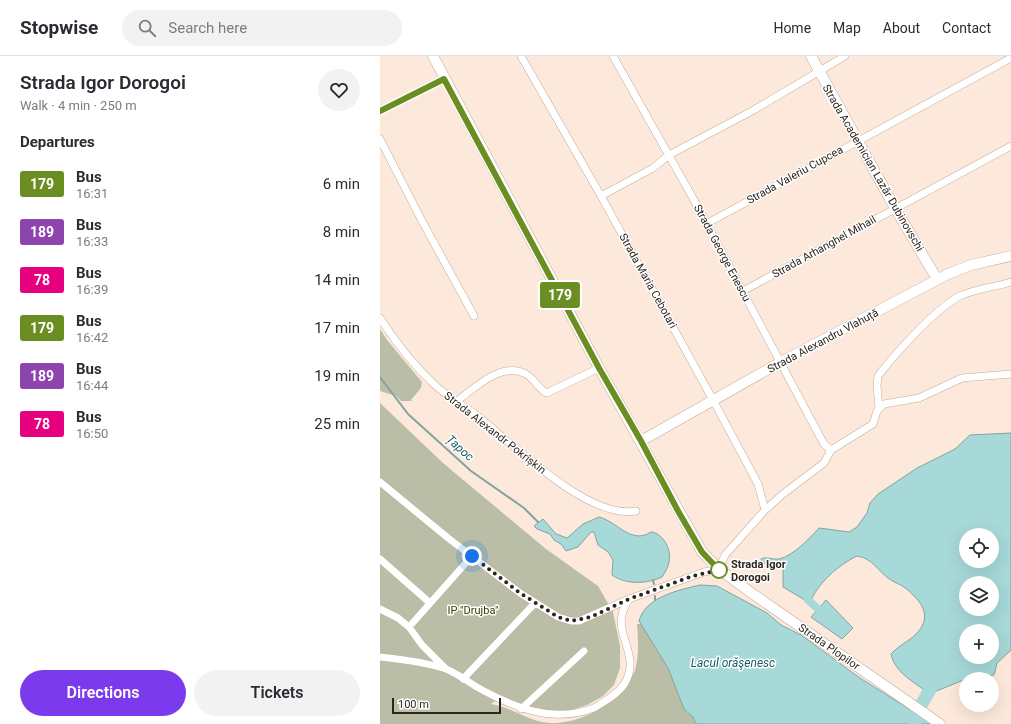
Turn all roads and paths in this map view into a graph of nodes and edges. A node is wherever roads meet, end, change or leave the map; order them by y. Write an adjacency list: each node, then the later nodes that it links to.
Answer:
1 (433, 56): 8 (street, Strada Plopilor)
2 (521, 56): 14 (street, Strada Maria Cebotari)
3 (613, 56): 13 (street, Strada George Enescu)
4 (811, 56): 7 (street, Strada Academician Lazăr Dubinovschi)
5 (845, 56): 7 (street)
6 (1011, 58): 11 (street, Strada Valeriu Cupcea)
7 (819, 72): 11 (street, Strada Academician Lazăr Dubinovschi); 13 (street)
8 (444, 79): 9 (street); 24 (street, Strada Plopilor)
9 (380, 111)
10 (380, 139): 21 (street)
11 (858, 141): 15 (street, Strada Academician Lazăr Dubinovschi); 16 (street, Strada Valeriu Cupcea)
12 (1011, 146): 15 (street, Strada Arhanghel Mihail)
13 (669, 156): 14 (street); 16 (street, Strada George Enescu)
14 (601, 196): 26 (street, Strada Maria Cebotari)
15 (895, 208): 18 (street, Strada Academician Lazăr Dubinovschi); 20 (street, Strada Arhanghel Mihail)
16 (706, 224): 20 (street, Strada George Enescu)
17 (1011, 256): 18 (street, Strada Аlexandru Vlahuță)
18 (937, 279): 23 (street, Strada Аlexandru Vlahuță)
19 (1011, 282): 28 (street)
20 (743, 291): 23 (street, Strada George Enescu)
21 (474, 316)
22 (380, 318): 27 (street, Strada Alexandr Pokrîșkin)
23 (781, 362): 26 (street, Strada Аlexandru Vlahuță); 30 (street, Strada George Enescu)
24 (599, 368): 27 (street); 29 (street, Strada Plopilor)
25 (1011, 374): 28 (street)
26 (713, 400): 29 (street, Strada Аlexandru Vlahuță); 32 (street, Strada Maria Cebotari)
27 (457, 401): 33 (street, Strada Alexandr Pokrîșkin)
28 (879, 408): 30 (street)
29 (641, 441): 36 (street, Strada Plopilor)
30 (831, 450): 32 (street)
31 (380, 482): 34 (street)
32 (765, 510): 36 (street)
33 (636, 511)
34 (472, 556): 38 (street); 39 (street)
35 (380, 559): 38 (street)
36 (719, 570): 37 (street); 47 (street, Strada Plopilor)
37 (629, 599): 39 (street); 46 (street)
38 (430, 603): 41 (street)
39 (535, 603): 45 (street)
40 (380, 609): 41 (street)
41 (409, 627): 44 (street)
42 (584, 651): 46 (street)
43 (380, 657): 44 (street)
44 (446, 669): 45 (street)
45 (463, 678): 46 (street)
46 (521, 709)
47 (940, 724)

